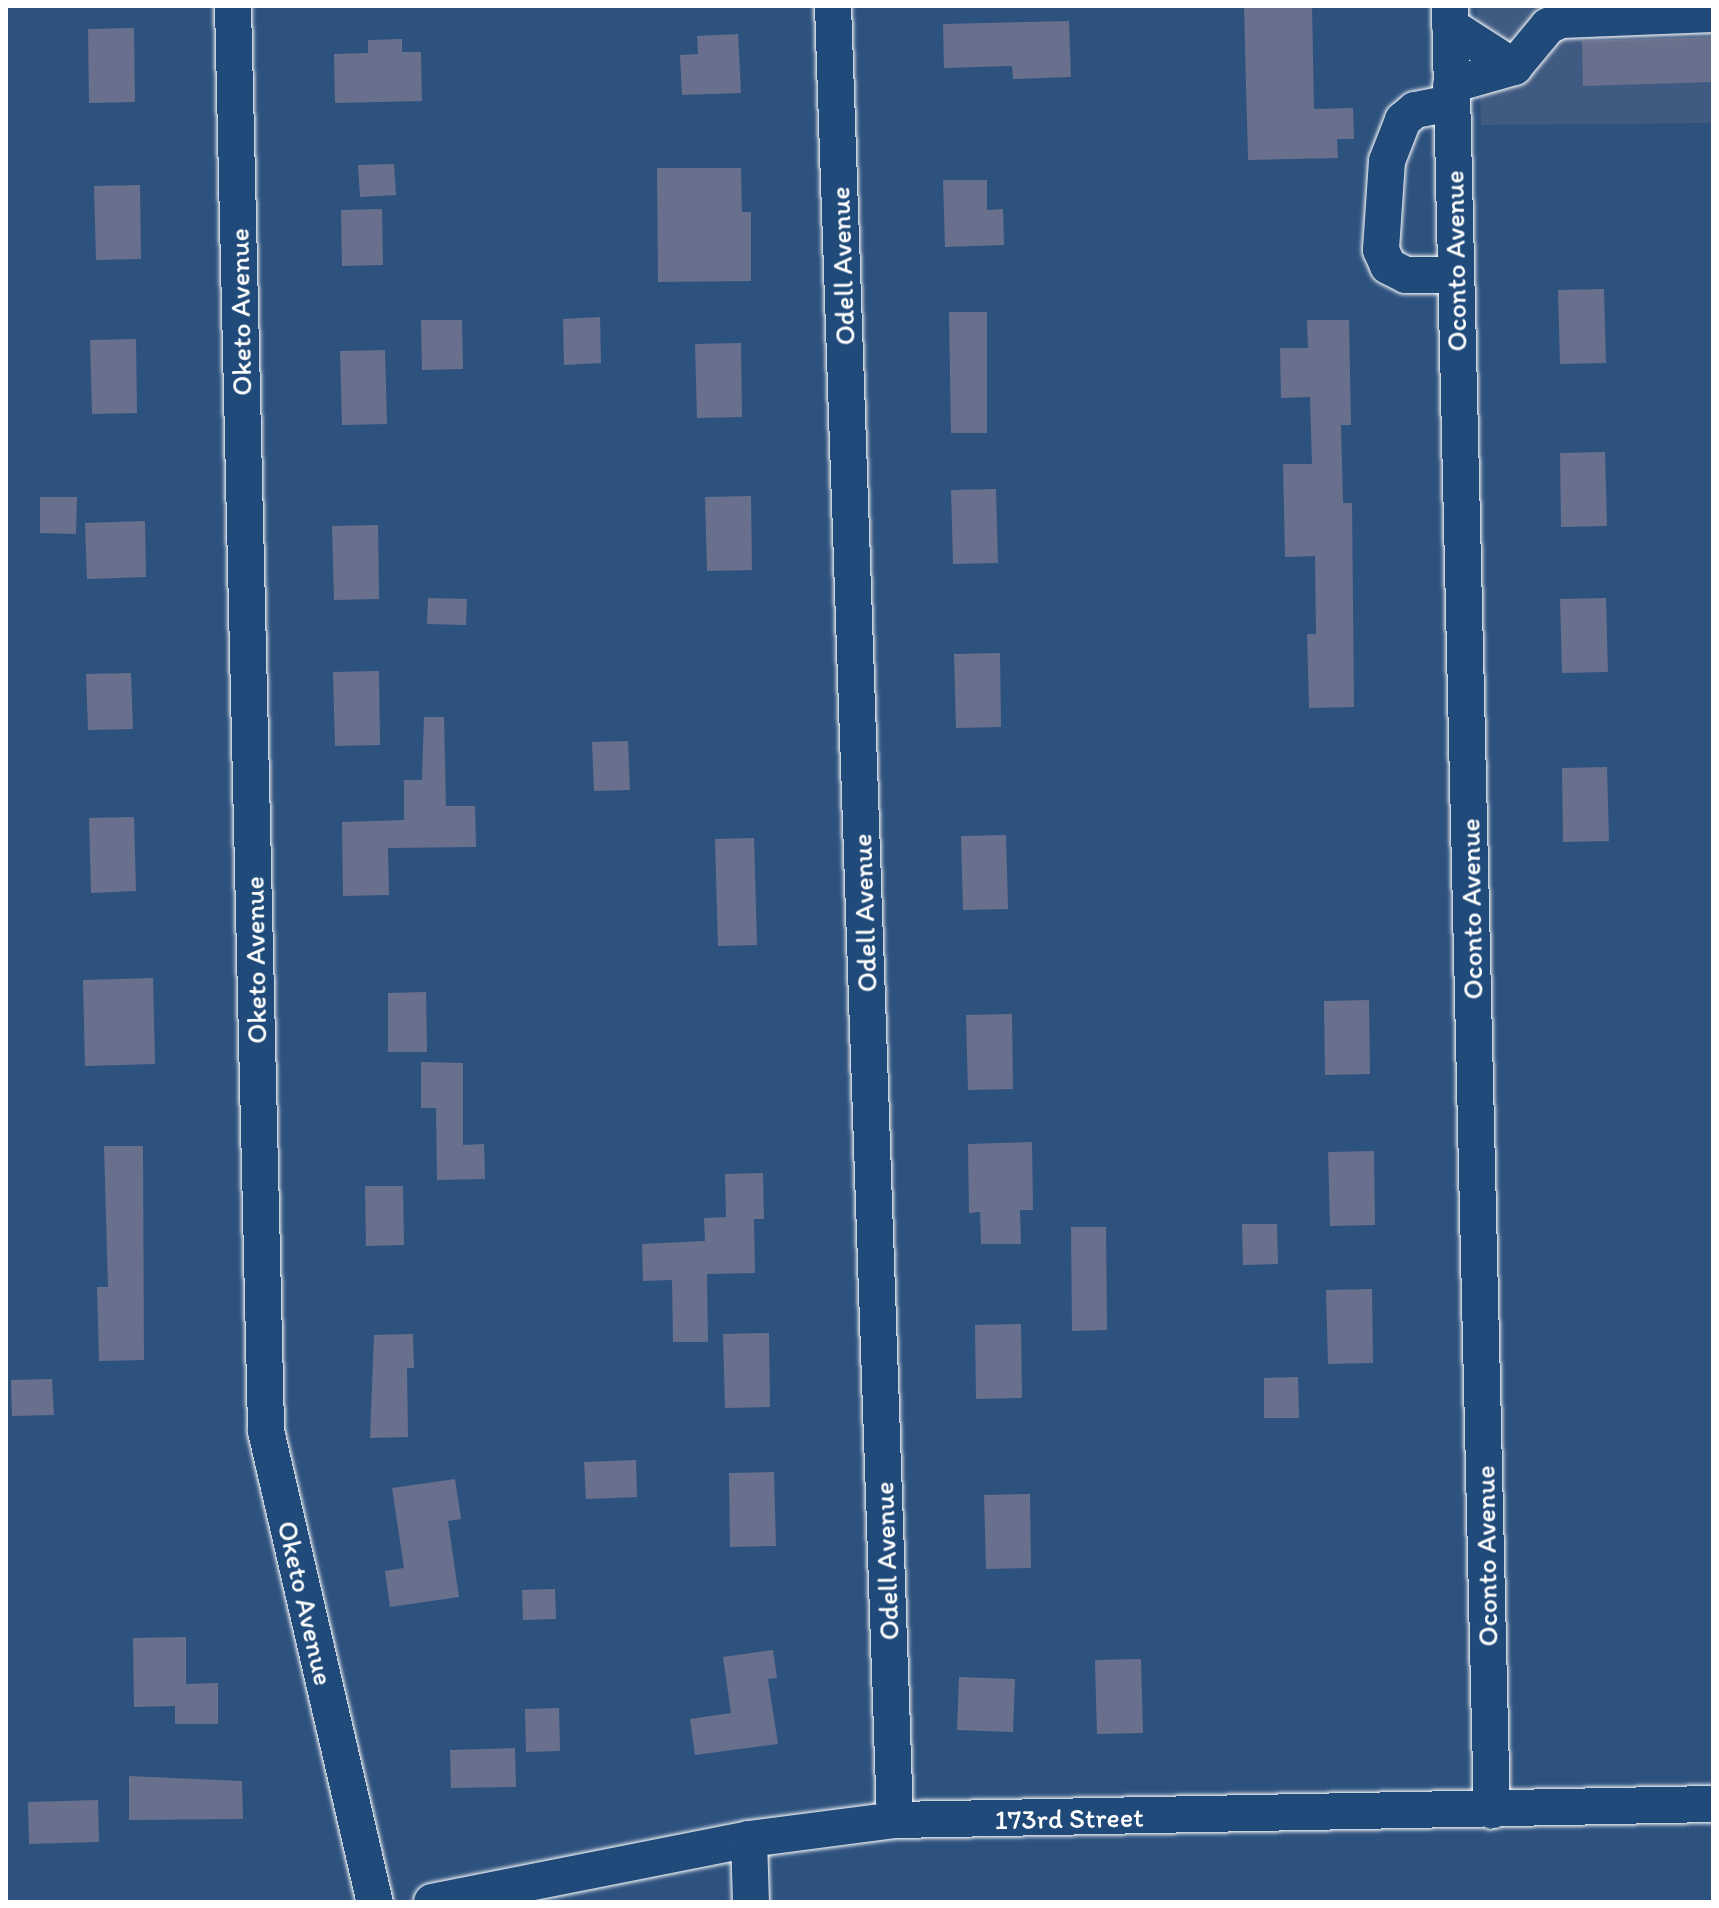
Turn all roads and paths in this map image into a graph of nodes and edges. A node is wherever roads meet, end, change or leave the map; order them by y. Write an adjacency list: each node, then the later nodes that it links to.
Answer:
1 (233, 6): 12 (street, Oketo Avenue)
2 (833, 6): 10 (street, Odell Avenue)
3 (1713, 14): 5 (street)
4 (1450, 16): 5 (street); 6 (street, Oconto Avenue)
5 (1514, 67): 6 (street)
6 (1451, 94): 7 (street, Oconto Avenue); 7 (street)
7 (1455, 275): 9 (street, Oconto Avenue)
8 (1713, 1804): 9 (street, 173rd Street)
9 (1492, 1811): 10 (street, 173rd Street)
10 (895, 1820): 11 (street, 173rd Street)
11 (749, 1839): 13 (street, 173rd Street); 14 (street)
12 (375, 1902)
13 (432, 1902)
14 (751, 1902)

